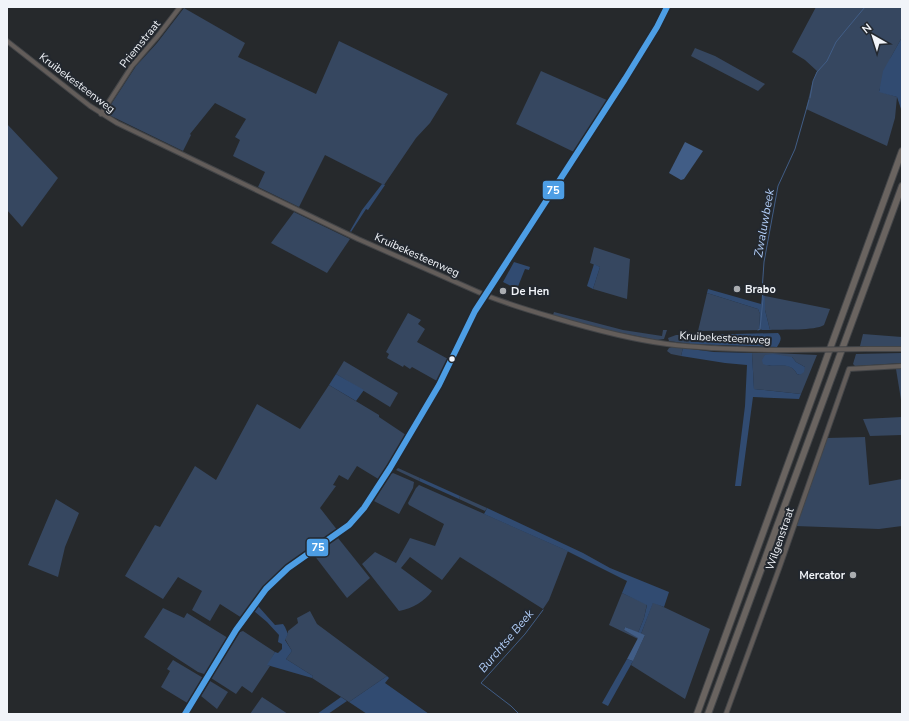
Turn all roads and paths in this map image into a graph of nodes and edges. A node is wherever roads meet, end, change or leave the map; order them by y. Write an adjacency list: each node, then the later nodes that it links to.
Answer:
1 (180, 7): 4 (street, Priemstraat)
2 (667, 7): 9 (street)
3 (7, 41): 4 (street, Kruibekesteenweg)
4 (101, 114): 9 (street, Kruibekesteenweg)
5 (902, 151): 13 (highway)
6 (902, 186): 8 (highway)
7 (902, 196): 8 (highway)
8 (895, 207): 14 (highway)
9 (485, 295): 10 (street, Kruibekesteenweg, bridge); 12 (street)
10 (902, 349)
11 (902, 366): 15 (street, Wilgenstraat)
12 (185, 714)
13 (697, 714)
14 (708, 714)
15 (726, 714)

